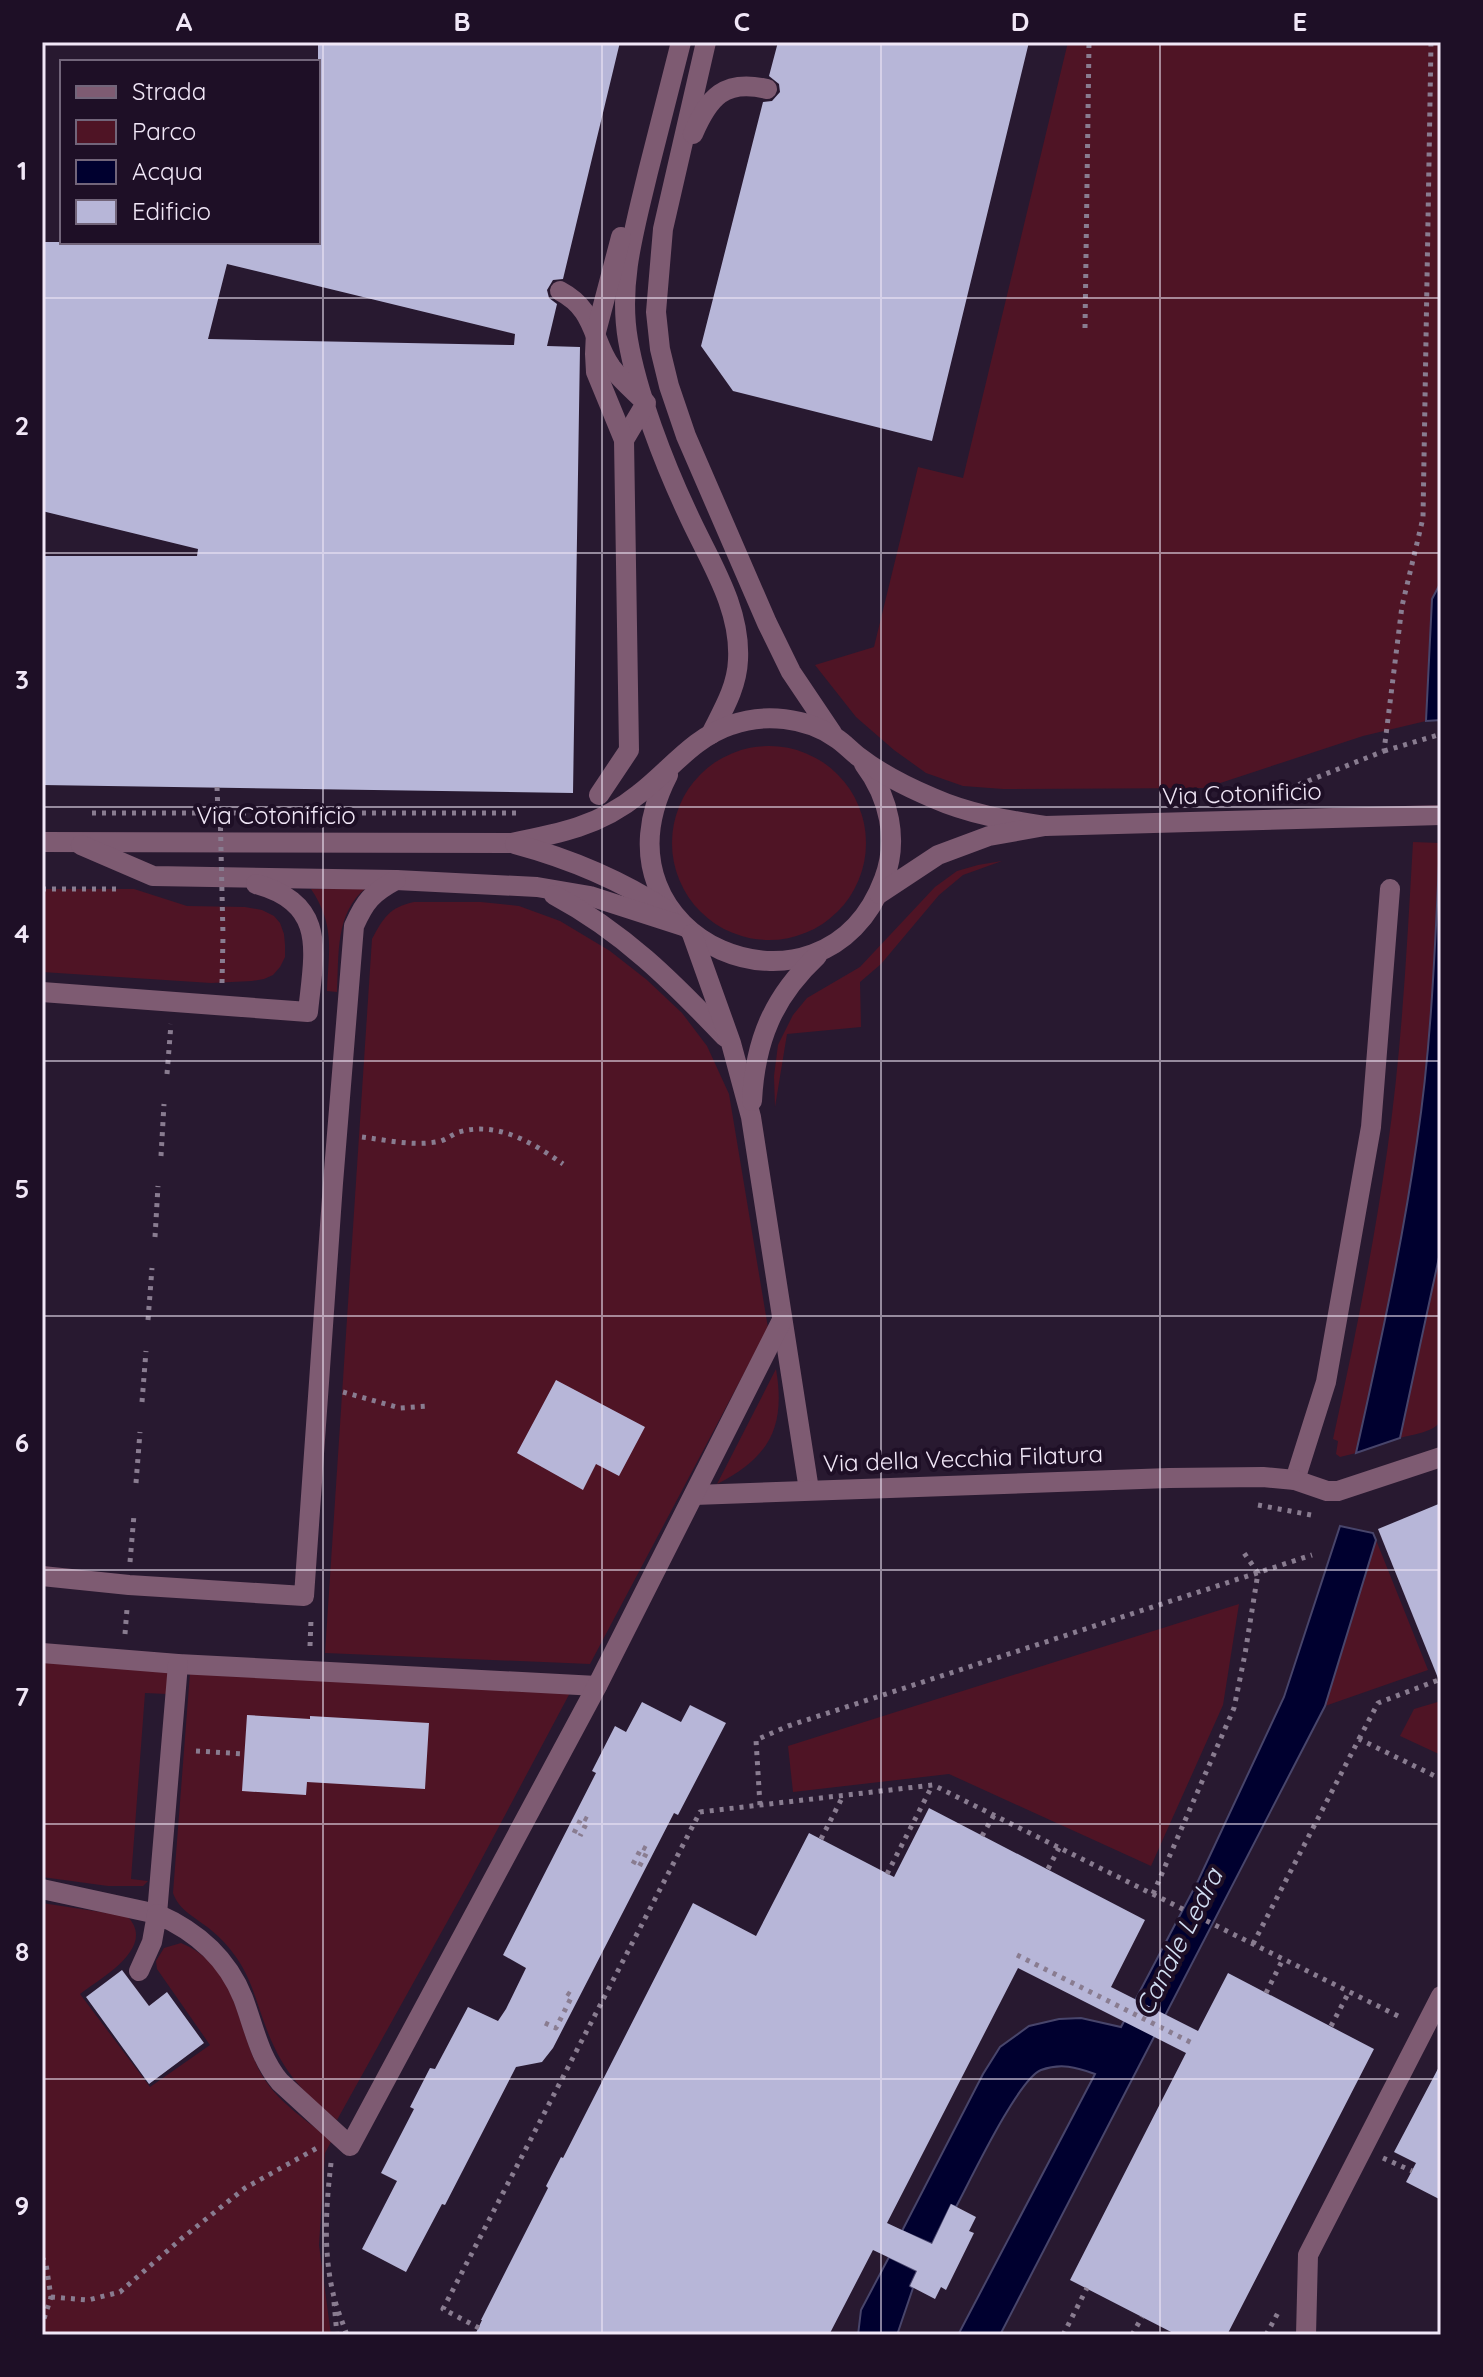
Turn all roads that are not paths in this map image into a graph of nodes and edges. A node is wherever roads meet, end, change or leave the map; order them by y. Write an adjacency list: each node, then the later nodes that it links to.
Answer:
1 (681, 42): 4 (street)
2 (706, 42): 5 (street)
3 (767, 89): 5 (street)
4 (662, 120): 7 (street); 8 (street)
5 (663, 229): 11 (street)
6 (560, 291): 7 (street)
7 (596, 332): 8 (street); 9 (street)
8 (646, 403): 9 (street); 10 (street)
9 (624, 440): 14 (street)
10 (711, 734): 11 (street, Via Cotonificio); 12 (street, Via Cotonificio)
11 (834, 737): 13 (street, Via Cotonificio)
12 (683, 756): 19 (street, Via Cotonificio); 25 (street, Via Cotonificio)
13 (860, 758): 16 (street, Via Cotonificio); 24 (street, Via Cotonificio)
14 (599, 795)
15 (1441, 815): 16 (street, Via Cotonificio)
16 (1045, 826): 24 (street, Via Cotonificio)
17 (74, 841): 18 (street, Via Cotonificio); 19 (street, Via Cotonificio); 20 (street)
18 (42, 842)
19 (511, 843): 25 (street, Via Cotonificio)
20 (233, 877): 21 (street); 28 (street)
21 (396, 880): 22 (street); 29 (street)
22 (537, 887): 25 (street); 30 (street)
23 (1390, 889): 34 (street)
24 (879, 894): 26 (street, Via Cotonificio)
25 (683, 924): 26 (street, Via Cotonificio); 30 (street, Via della Vecchia Filatura)
26 (825, 949): 31 (street, Via della Vecchia Filatura)
27 (42, 992): 28 (street)
28 (308, 1012): 29 (street)
29 (346, 1015): 37 (street)
30 (731, 1043): 31 (street, Via della Vecchia Filatura)
31 (751, 1117): 32 (street, Via della Vecchia Filatura)
32 (782, 1320): 35 (street, Via della Vecchia Filatura); 36 (street)
33 (1438, 1458): 34 (street, Via della Vecchia Filatura)
34 (1295, 1480): 35 (street, Via della Vecchia Filatura)
35 (809, 1490): 36 (street)
36 (694, 1495): 40 (street)
37 (42, 1576)
38 (42, 1653): 39 (street)
39 (178, 1664): 40 (street); 42 (street)
40 (597, 1686): 42 (street)
41 (42, 1889): 42 (street)
42 (157, 1914): 43 (street)
43 (139, 1971)
44 (1441, 1996): 45 (street)
45 (1306, 2335)

